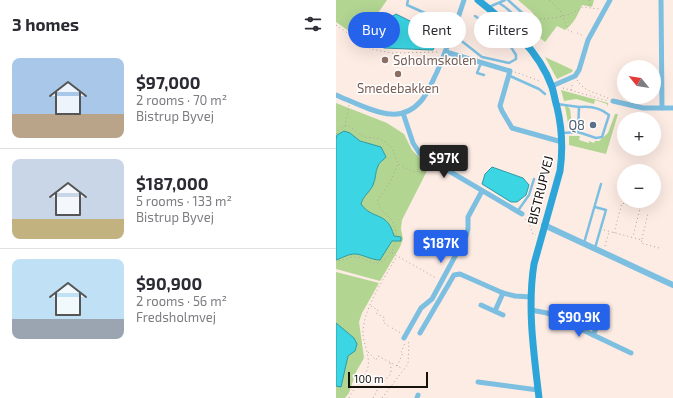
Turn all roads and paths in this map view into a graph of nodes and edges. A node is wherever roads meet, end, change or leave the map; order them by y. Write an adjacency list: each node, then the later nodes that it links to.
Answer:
1 (408, 0): 14 (lane)
2 (464, 0): 15 (street)
3 (478, 0): 11 (main road, BISTRUPVEJ)
4 (505, 0): 10 (lane)
5 (508, 0): 18 (lane)
6 (549, 0): 19 (path)
7 (589, 0): 12 (path)
8 (610, 0): 13 (street)
9 (660, 0): 46 (street)
10 (498, 3): 11 (lane); 17 (lane)
11 (487, 7): 16 (main road, BISTRUPVEJ)
12 (590, 9): 13 (path); 19 (path)
13 (606, 9): 24 (street)
14 (423, 12)
15 (460, 12)
16 (493, 12)
17 (510, 12)
18 (521, 12)
19 (562, 16): 20 (path); 22 (path)
20 (542, 18)
21 (336, 25): 29 (path)
22 (572, 32)
23 (577, 34): 24 (path)
24 (590, 37): 35 (street)
25 (466, 44): 27 (lane)
26 (448, 48): 29 (street)
27 (512, 48)
28 (529, 48): 37 (main road, BISTRUPVEJ)
29 (446, 52): 31 (street); 32 (street)
30 (397, 60): 31 (lane)
31 (442, 61): 48 (street)
32 (481, 62): 33 (street); 34 (lane)
33 (510, 73): 36 (path); 40 (lane); 53 (street)
34 (484, 75)
35 (573, 77): 37 (street); 39 (path); 43 (path)
36 (540, 81)
37 (552, 86): 44 (main road, BISTRUPVEJ)
38 (563, 88): 39 (path)
39 (570, 90): 43 (path)
40 (545, 94)
41 (336, 95): 42 (street)
42 (350, 101): 48 (street); 49 (path)
43 (613, 101): 46 (street)
44 (556, 104): 45 (lane); 52 (main road, BISTRUPVEJ)
45 (579, 107): 50 (lane); 50 (lane)
46 (662, 108): 47 (street)
47 (673, 108)
48 (403, 113): 54 (street)
49 (344, 126): 51 (path); 55 (path)
50 (578, 132): 52 (lane)
51 (336, 134)
52 (562, 134): 53 (main road, BISTRUPVEJ)
53 (562, 142): 64 (main road, BISTRUPVEJ)
54 (431, 162): 55 (path); 58 (street)
55 (398, 164): 75 (path)
56 (534, 179): 62 (lane)
57 (601, 184): 59 (lane)
58 (482, 191): 62 (street); 78 (street)
59 (595, 207): 65 (lane); 71 (lane)
60 (621, 208): 67 (path)
61 (640, 208): 69 (path)
62 (519, 213): 68 (path)
63 (648, 213): 70 (path)
64 (544, 225): 68 (main road, BISTRUPVEJ); 71 (street)
65 (601, 229): 66 (path); 73 (lane)
66 (609, 231): 67 (path); 74 (path)
67 (614, 233): 69 (path)
68 (541, 237): 81 (main road, BISTRUPVEJ)
69 (633, 237): 70 (path)
70 (642, 240): 72 (path)
71 (584, 244): 73 (street)
72 (659, 248)
73 (595, 249): 74 (street)
74 (603, 252): 79 (street)
75 (391, 253): 76 (path); 77 (path)
76 (397, 256): 78 (path); 83 (path)
77 (337, 261)
78 (442, 281): 92 (street)
79 (673, 285)
80 (503, 293): 81 (street); 85 (street); 90 (street)
81 (531, 297): 84 (main road, BISTRUPVEJ)
82 (481, 305): 85 (street)
83 (370, 306): 88 (path); 93 (path)
84 (531, 310): 91 (street); 99 (main road, BISTRUPVEJ)
85 (495, 311): 86 (street)
86 (503, 315)
87 (602, 316): 91 (street)
88 (390, 326)
89 (392, 328): 92 (path)
90 (420, 333)
91 (593, 335): 94 (street)
92 (405, 337)
93 (368, 352): 95 (path); 100 (path)
94 (631, 354)
95 (390, 363): 96 (path); 101 (path)
96 (397, 366): 97 (path); 97 (path)
97 (403, 370): 102 (path)
98 (478, 382): 99 (street)
99 (538, 390): 103 (main road, BISTRUPVEJ)
100 (349, 398)
101 (374, 398)
102 (382, 398)
103 (539, 398)

